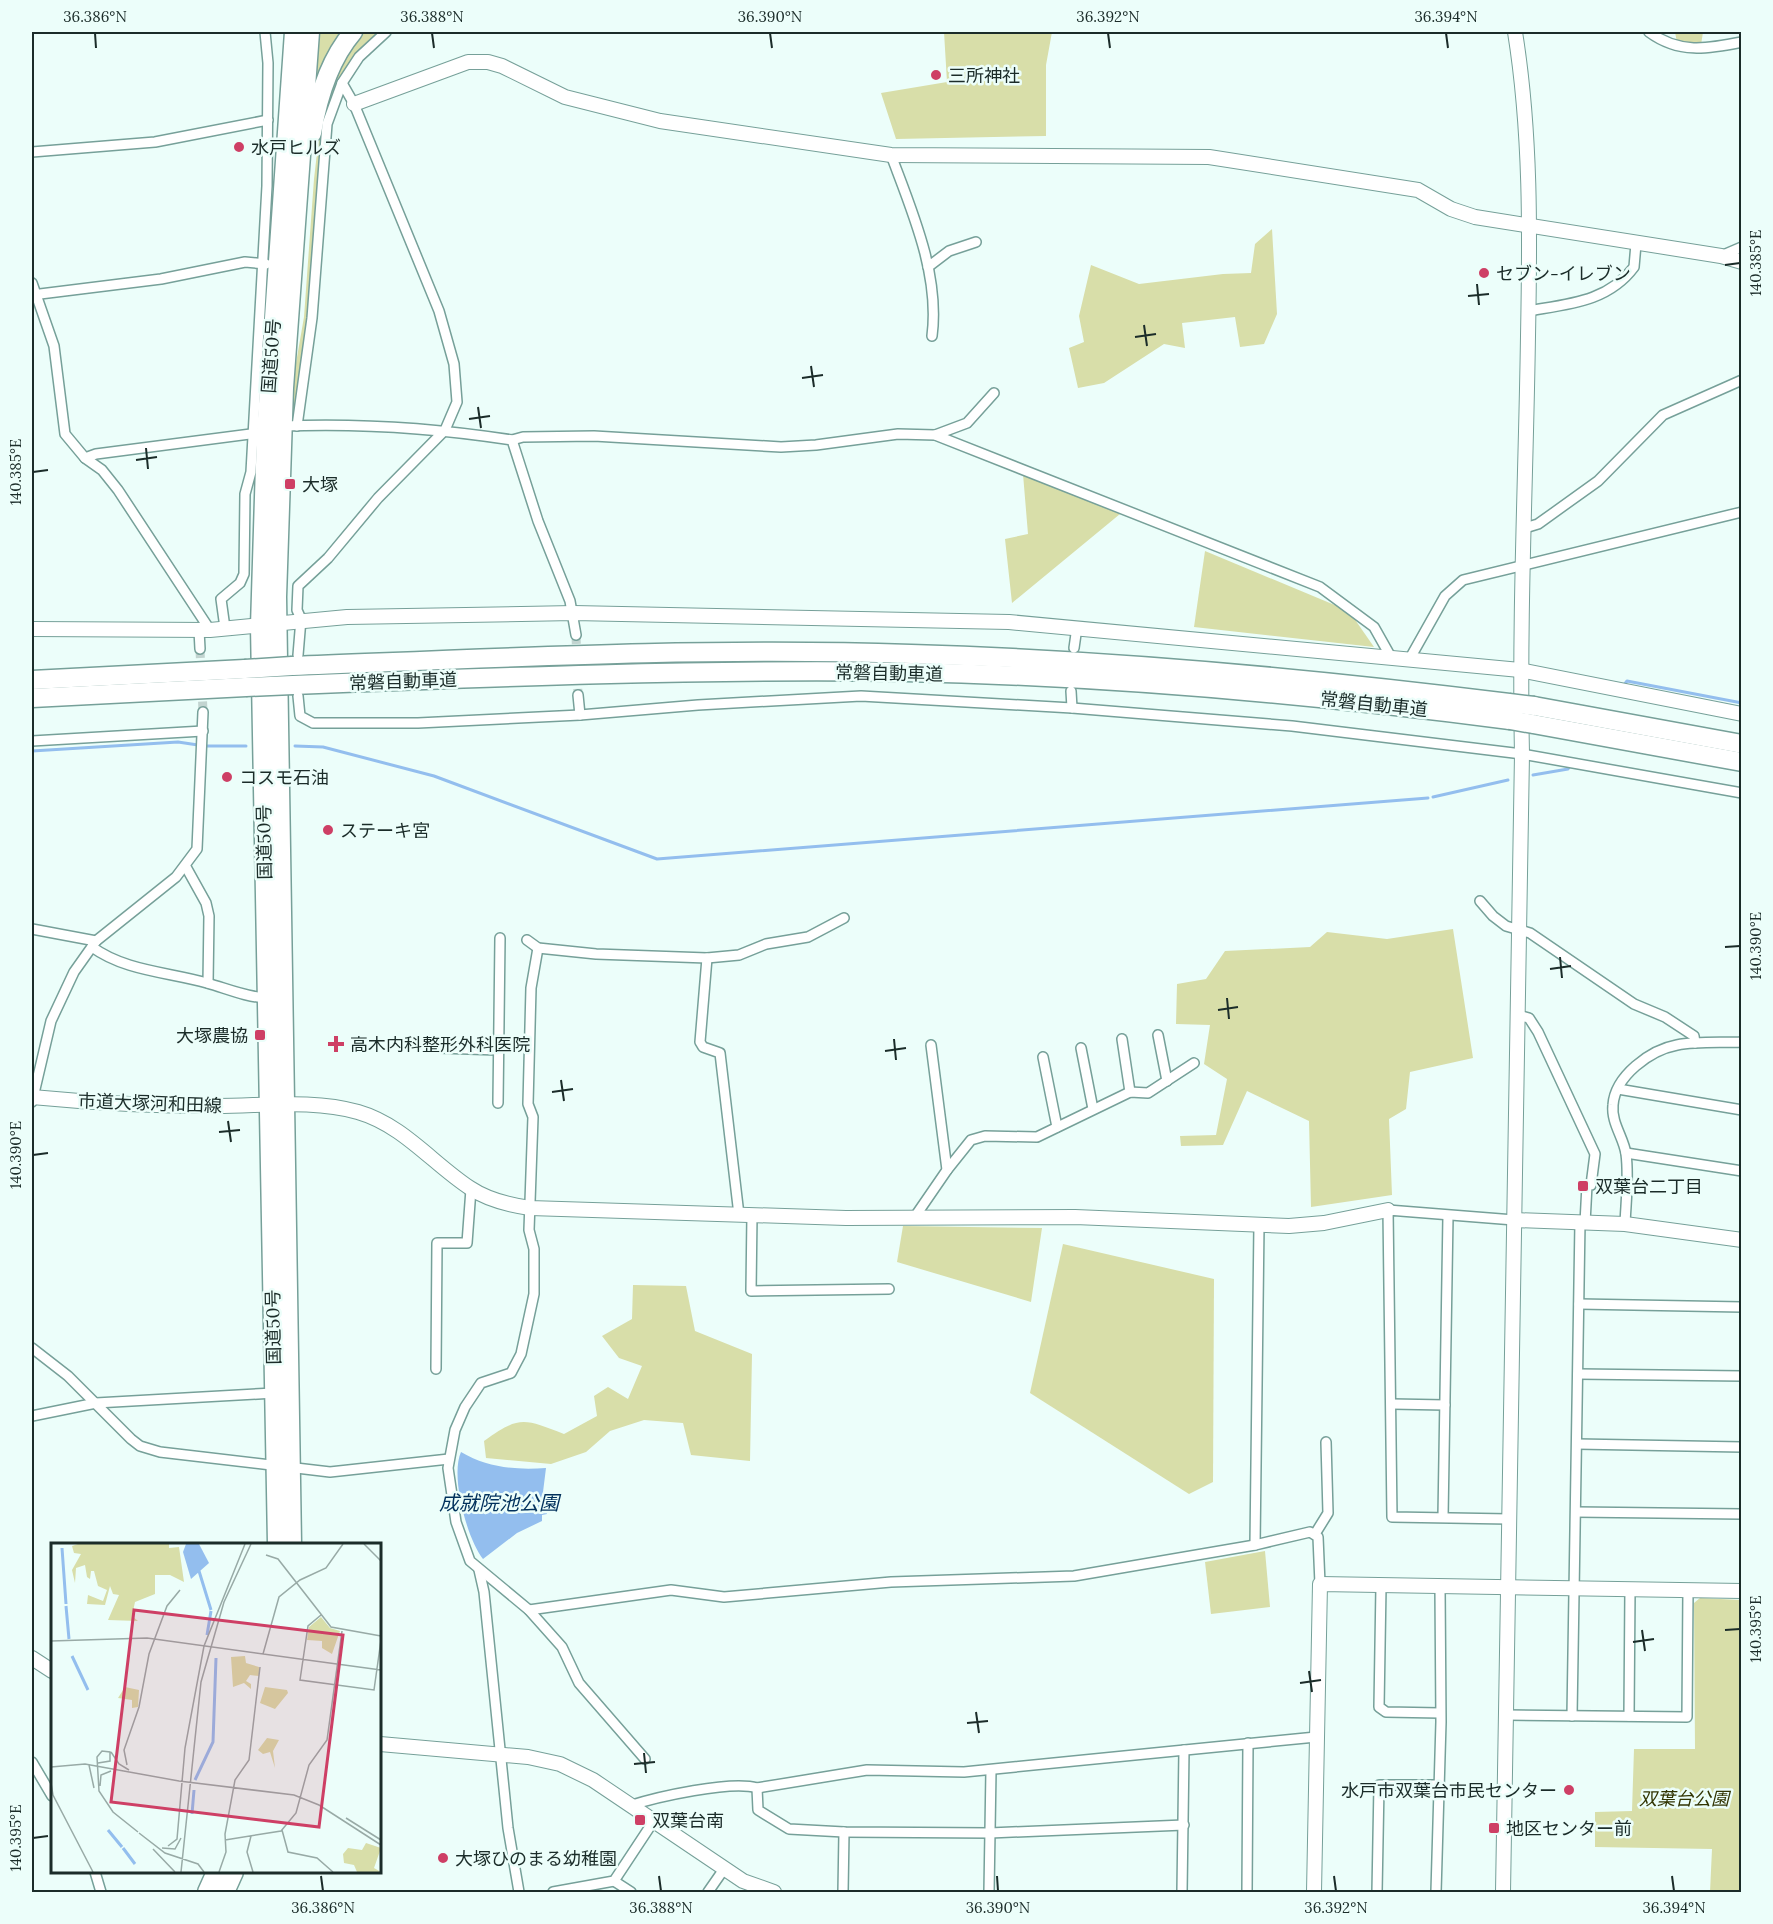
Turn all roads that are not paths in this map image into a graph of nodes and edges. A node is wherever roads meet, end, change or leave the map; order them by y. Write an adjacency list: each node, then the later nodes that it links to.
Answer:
1 (265, 32): 12 (street)
2 (282, 32): 15 (highway)
3 (294, 32): 15 (highway, 国道50号)
4 (310, 32): 27 (highway, 国道50号)
5 (353, 32): 27 (highway)
6 (385, 32): 10 (street)
7 (1515, 32): 16 (street)
8 (1649, 32): 9 (street)
9 (1742, 42)
10 (342, 83): 11 (street); 31 (street)
11 (354, 104): 14 (street); 32 (street)
12 (268, 120): 13 (street); 22 (street)
13 (32, 152)
14 (891, 155): 16 (street); 23 (street)
15 (284, 169): 22 (highway, 国道50号)
16 (1530, 225): 18 (street); 26 (street)
17 (976, 242): 23 (street)
18 (1636, 244): 20 (street); 26 (street)
19 (1742, 247): 20 (street)
20 (1721, 256): 21 (street)
21 (1742, 262)
22 (270, 264): 25 (street); 31 (highway, 国道50号)
23 (928, 267): 28 (street)
24 (32, 283): 25 (street)
25 (33, 294): 35 (street)
26 (1528, 311): 37 (street)
27 (289, 313): 31 (highway, 国道50号)
28 (932, 336)
29 (1742, 380): 37 (street)
30 (994, 393): 33 (street)
31 (275, 429): 32 (street); 35 (street); 41 (highway, 国道50号); 44 (street)
32 (445, 430): 34 (street); 40 (street)
33 (935, 435): 34 (street); 48 (street)
34 (512, 440): 39 (street)
35 (85, 458): 44 (street)
36 (1742, 512): 38 (street)
37 (1525, 528): 38 (street)
38 (1524, 566): 49 (street); 51 (street)
39 (574, 613): 40 (street); 42 (street); 45 (street)
40 (301, 619): 41 (street); 50 (street)
41 (269, 625): 44 (street); 81 (highway, 国道50号); 98 (highway, 国道50号)
42 (1077, 627): 46 (street); 48 (street)
43 (32, 629): 44 (street)
44 (211, 629): 47 (street)
45 (576, 635)
46 (1074, 648)
47 (200, 649)
48 (1392, 659): 49 (street)
49 (1409, 660): 51 (street)
50 (295, 661): 52 (highway, 常磐自動車道, bridge); 59 (highway, 常磐自動車道)
51 (1520, 670): 61 (street); 67 (street)
52 (245, 678): 53 (highway, 常磐自動車道); 54 (highway, 常磐自動車道, bridge); 57 (highway, 常磐自動車道)
53 (32, 680)
54 (296, 690): 59 (highway, 常磐自動車道); 62 (street)
55 (1071, 691): 58 (street)
56 (578, 695): 62 (street)
57 (32, 698)
58 (1072, 708): 62 (street); 67 (street)
59 (1509, 711): 63 (highway, 常磐自動車道, bridge)
60 (203, 712): 64 (street)
61 (1742, 714)
62 (580, 715)
63 (1534, 715): 66 (highway, 常磐自動車道); 68 (highway, 常磐自動車道)
64 (203, 731): 65 (street); 70 (street)
65 (32, 741)
66 (1742, 744)
67 (1522, 754): 69 (street); 74 (street)
68 (1742, 762)
69 (1742, 793)
70 (186, 867): 77 (street); 80 (street)
71 (1480, 901): 74 (street)
72 (844, 918): 79 (street)
73 (32, 929): 77 (street)
74 (1518, 930): 82 (street); 86 (street)
75 (500, 938): 90 (street)
76 (527, 940): 78 (street)
77 (94, 944): 80 (street); 96 (street)
78 (538, 948): 79 (street); 106 (street)
79 (706, 958): 108 (street)
80 (208, 983): 81 (street)
81 (267, 998): 98 (highway, 国道50号)
82 (1517, 1015): 111 (street); 112 (street)
83 (1158, 1035): 93 (street)
84 (1122, 1039): 95 (street)
85 (1742, 1042): 86 (street)
86 (1695, 1043): 94 (street)
87 (932, 1045): 103 (street)
88 (1081, 1047): 99 (street)
89 (439, 1048): 90 (street)
90 (498, 1050): 97 (street)
91 (1043, 1057): 101 (street)
92 (1194, 1064): 93 (street)
93 (1167, 1082): 95 (street)
94 (1618, 1089): 100 (street); 102 (street)
95 (1130, 1092): 99 (street)
96 (32, 1099): 98 (street, 市道大塚河和田線)
97 (498, 1103)
98 (277, 1106): 105 (street, 市道大塚河和田線); 123 (highway, 国道50号); 132 (highway, 国道50号)
99 (1093, 1109): 101 (street)
100 (1742, 1110)
101 (1057, 1128): 103 (street)
102 (1626, 1154): 104 (street); 113 (street)
103 (947, 1170): 110 (street)
104 (1742, 1171)
105 (471, 1189): 106 (street, 市道大塚河和田線); 120 (street)
106 (530, 1208): 108 (street, 市道大塚河和田線); 131 (street)
107 (1388, 1210): 109 (street); 114 (street, 市道大塚河和田線); 125 (street)
108 (745, 1215): 110 (street, 市道大塚河和田線); 116 (street)
109 (1448, 1216): 111 (street); 126 (street)
110 (914, 1218): 114 (street, 市道大塚河和田線)
111 (1514, 1220): 112 (street); 136 (street)
112 (1582, 1222): 113 (street); 117 (street)
113 (1625, 1224): 115 (street)
114 (1259, 1225): 140 (street)
115 (1742, 1240)
116 (889, 1289)
117 (1578, 1304): 118 (street); 121 (street)
118 (1742, 1307)
119 (32, 1348): 124 (street)
120 (436, 1369)
121 (1578, 1374): 122 (street); 129 (street)
122 (1742, 1376)
123 (274, 1394): 124 (street); 132 (highway, 国道50号)
124 (96, 1403): 127 (street); 132 (street)
125 (1392, 1404): 126 (street); 135 (street)
126 (1445, 1405): 135 (street)
127 (32, 1416)
128 (1326, 1442): 137 (street)
129 (1577, 1444): 130 (street); 133 (street)
130 (1742, 1447)
131 (449, 1459): 132 (street); 141 (street)
132 (283, 1466): 138 (highway, 国道50号); 139 (highway, 国道50号)
133 (1576, 1512): 134 (street); 146 (street)
134 (1742, 1515)
135 (1443, 1518): 136 (street)
136 (1509, 1519): 145 (street)
137 (1315, 1534): 140 (street); 142 (street)
138 (277, 1543)
139 (292, 1543)
140 (1255, 1545): 150 (street)
141 (479, 1570): 150 (street); 161 (street)
142 (1320, 1584): 143 (street); 157 (street)
143 (1381, 1586): 144 (street); 153 (street)
144 (1440, 1588): 145 (street); 153 (street)
145 (1509, 1588): 146 (street); 154 (street)
146 (1573, 1588): 147 (street); 155 (street)
147 (1630, 1589): 148 (street); 156 (street)
148 (1688, 1590): 149 (street); 156 (street)
149 (1742, 1591)
150 (529, 1610): 162 (street)
151 (32, 1658): 152 (street)
152 (51, 1670)
153 (1440, 1713): 165 (street)
154 (1506, 1715): 155 (street); 193 (street)
155 (1572, 1716): 156 (street)
156 (1629, 1716)
157 (1316, 1737): 158 (street); 190 (street)
158 (1248, 1743): 160 (street); 189 (street)
159 (381, 1744): 161 (street)
160 (1184, 1750): 164 (street); 170 (street)
161 (502, 1755): 168 (street); 181 (street)
162 (645, 1759)
163 (32, 1762): 167 (street)
164 (991, 1770): 166 (street); 172 (street)
165 (1438, 1785): 191 (street); 192 (street)
166 (757, 1788): 168 (street); 171 (street)
167 (51, 1794)
168 (630, 1806): 169 (street)
169 (653, 1822): 173 (street); 177 (street)
170 (1184, 1825): 172 (street); 188 (street)
171 (844, 1832): 172 (street); 186 (street)
172 (990, 1833): 187 (street)
173 (724, 1869): 184 (street); 185 (street)
174 (95, 1873): 178 (street)
175 (216, 1873): 179 (highway)
176 (234, 1873): 180 (highway)
177 (614, 1881): 182 (street); 183 (street)
178 (101, 1893)
179 (207, 1893)
180 (225, 1893)
181 (519, 1893)
182 (553, 1893)
183 (631, 1893)
184 (708, 1893)
185 (774, 1893)
186 (843, 1893)
187 (989, 1893)
188 (1182, 1893)
189 (1247, 1893)
190 (1314, 1893)
191 (1377, 1893)
192 (1436, 1893)
193 (1503, 1893)

